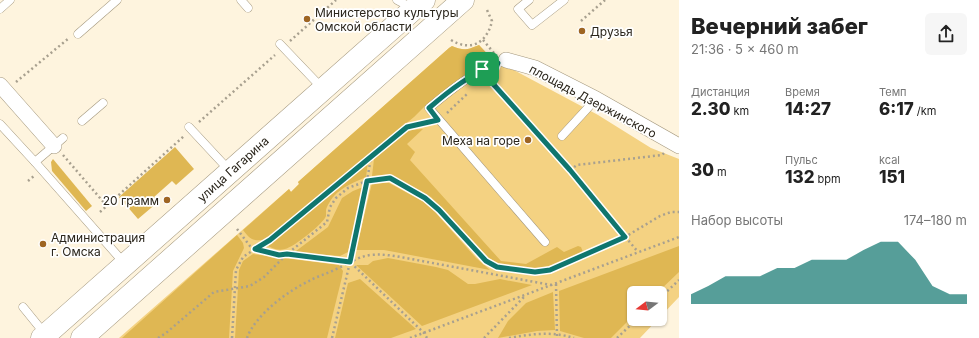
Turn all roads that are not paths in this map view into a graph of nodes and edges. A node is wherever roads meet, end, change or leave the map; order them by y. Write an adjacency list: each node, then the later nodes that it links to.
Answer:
1 (10, 0): 9 (lane)
2 (117, 0): 10 (lane)
3 (241, 0): 8 (lane)
4 (463, 0): 29 (main road)
5 (529, 0): 6 (lane)
6 (564, 0)
7 (411, 3): 14 (main road, улица Гагарина)
8 (248, 8)
9 (0, 9)
10 (78, 34)
11 (281, 46): 14 (lane)
12 (502, 62): 15 (street, площадь Дзержинского); 25 (lane)
13 (5, 85): 21 (street)
14 (322, 89): 24 (main road, улица Гагарина)
15 (596, 99): 20 (lane); 22 (street, площадь Дзержинского)
16 (103, 103): 17 (lane)
17 (82, 121)
18 (0, 124): 23 (lane)
19 (190, 128): 24 (lane)
20 (562, 136)
21 (59, 142): 23 (lane)
22 (675, 144)
23 (36, 162): 26 (lane)
24 (230, 172): 26 (main road, улица Гагарина)
25 (545, 242)
26 (125, 264): 28 (main road, улица Гагарина)
27 (23, 307): 28 (lane)
28 (44, 336)
29 (82, 338)

